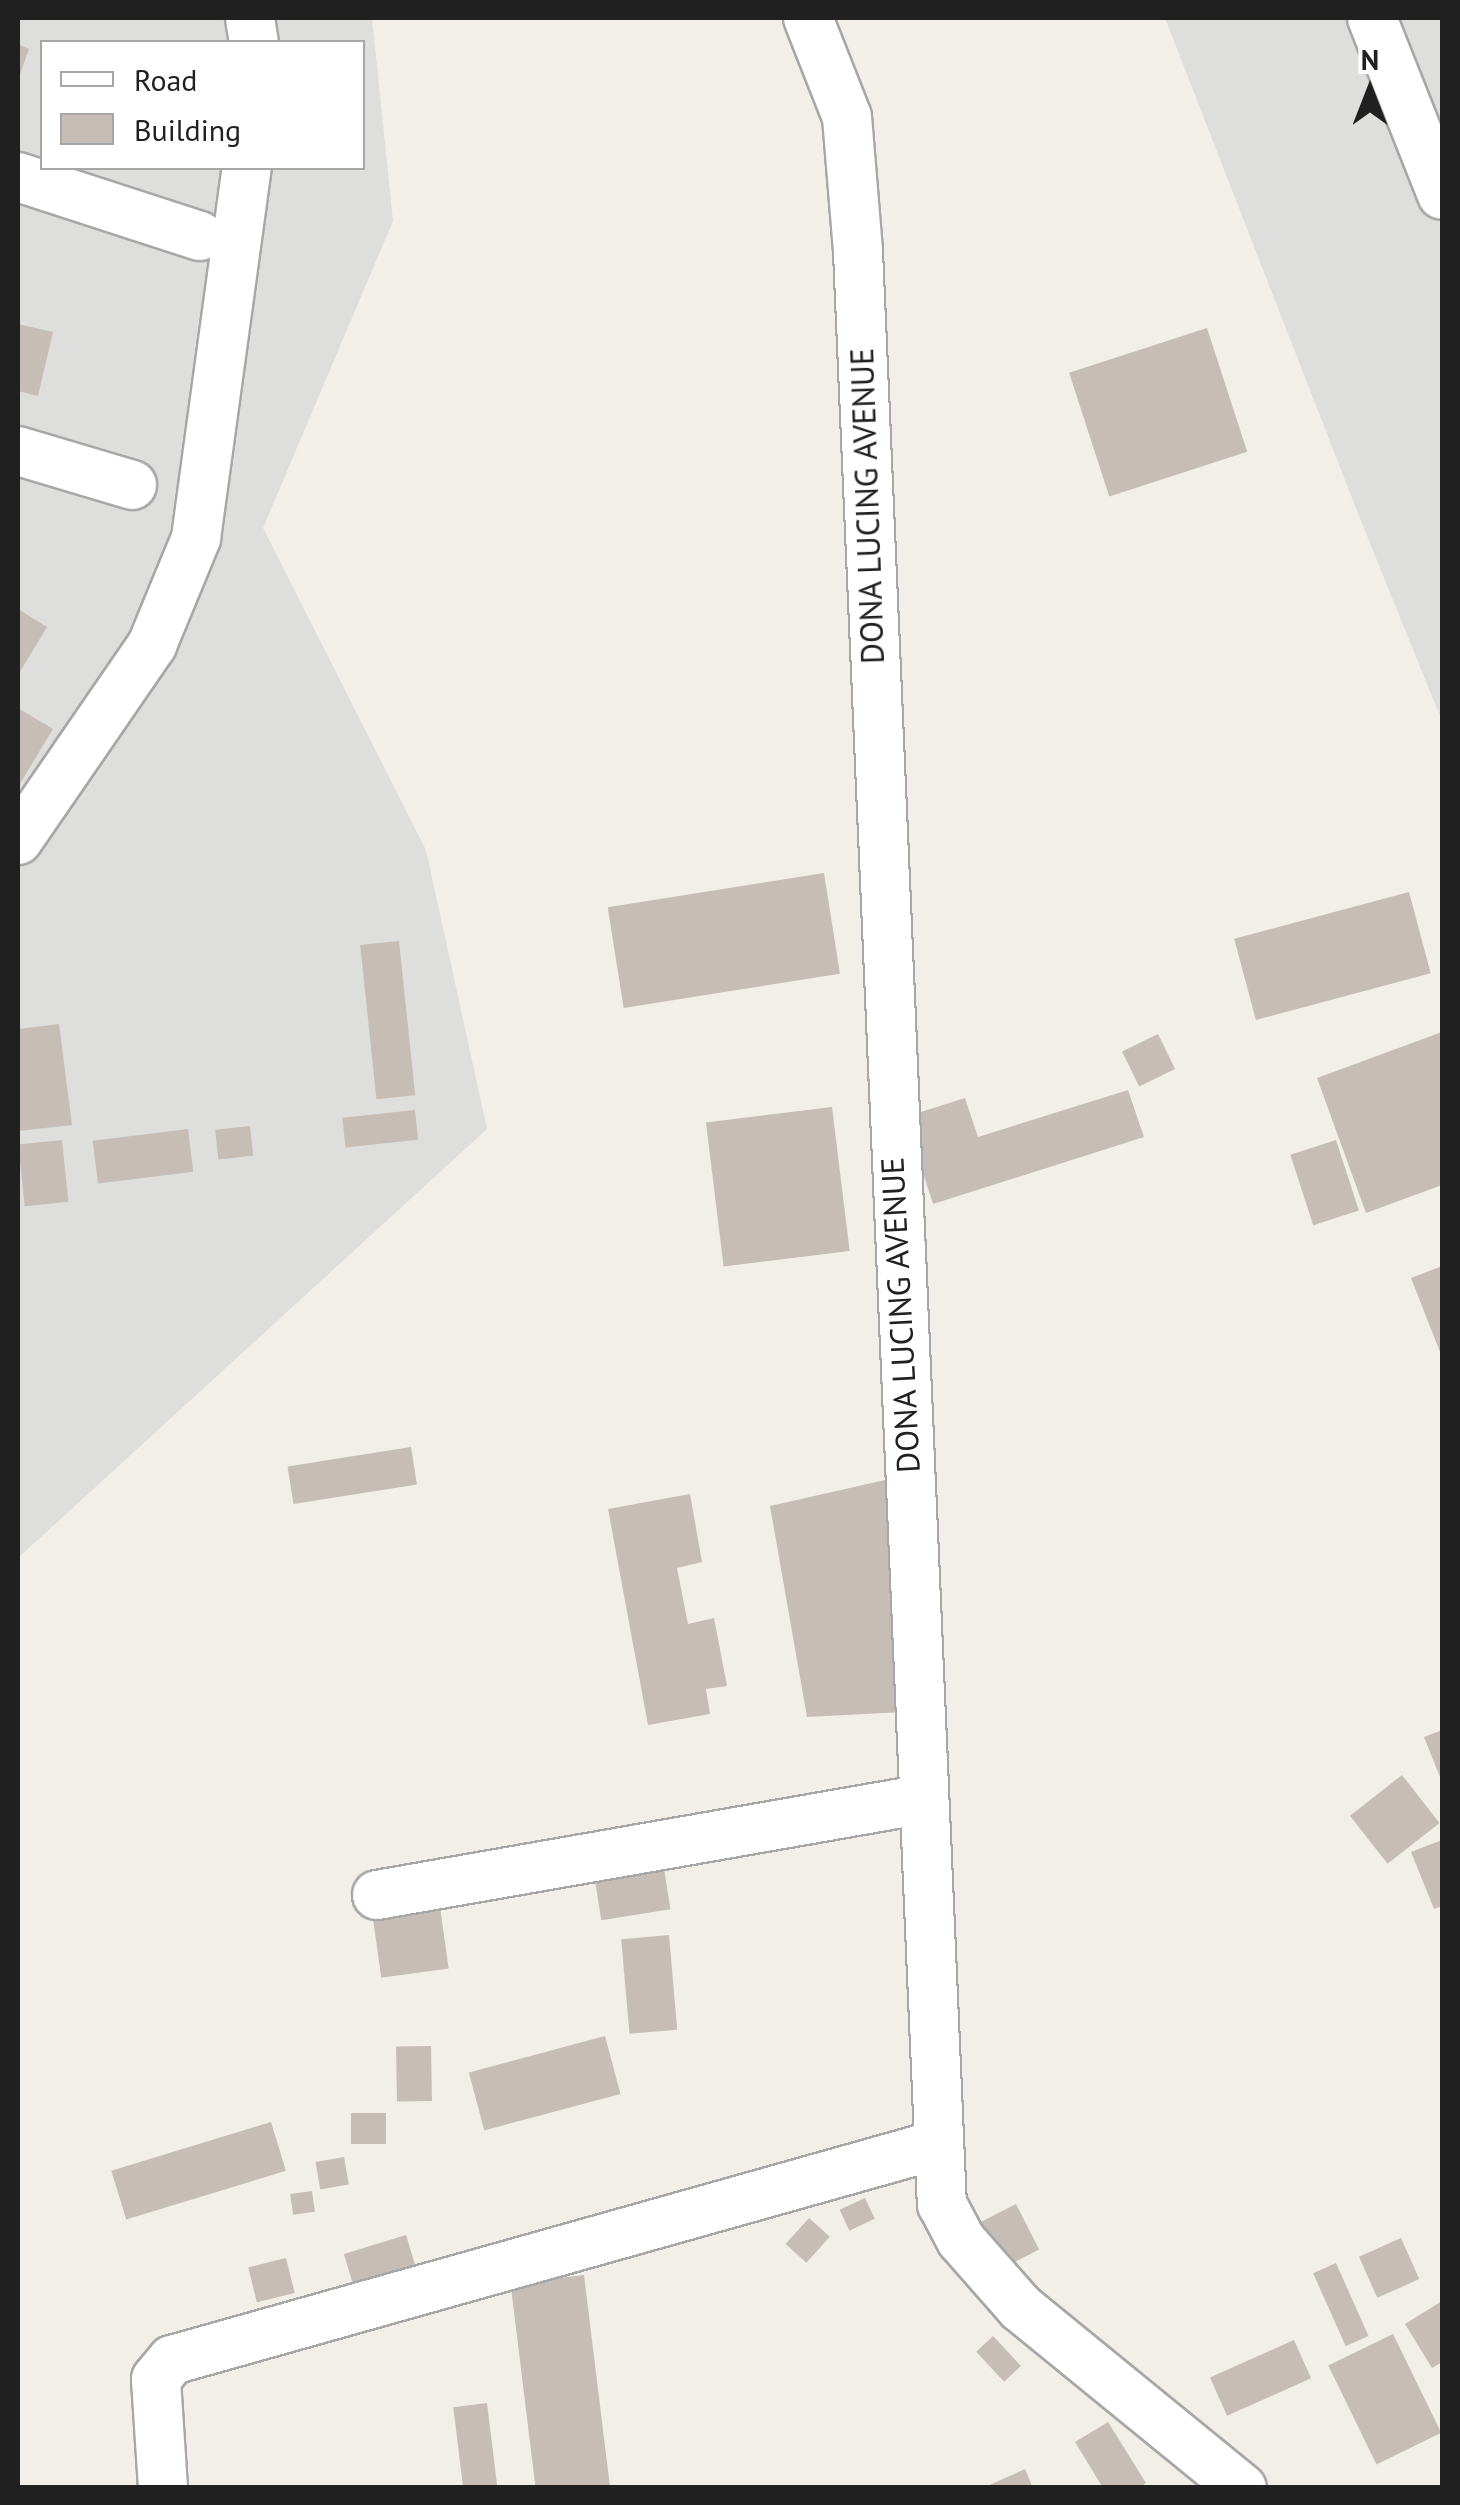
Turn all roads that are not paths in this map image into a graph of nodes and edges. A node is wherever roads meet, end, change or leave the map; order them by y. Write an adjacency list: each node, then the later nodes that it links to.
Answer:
1 (808, 18): 10 (street, DONA LUCING AVENUE)
2 (1372, 18): 5 (street)
3 (247, 170): 9 (street)
4 (18, 177): 6 (street)
5 (1442, 195)
6 (200, 236)
7 (18, 451): 8 (street)
8 (132, 485)
9 (18, 840)
10 (919, 1800): 11 (street); 12 (street, DONA LUCING AVENUE)
11 (377, 1895)
12 (933, 2146): 13 (street); 14 (street, DONA LUCING AVENUE)
13 (163, 2488)
14 (1242, 2488)

